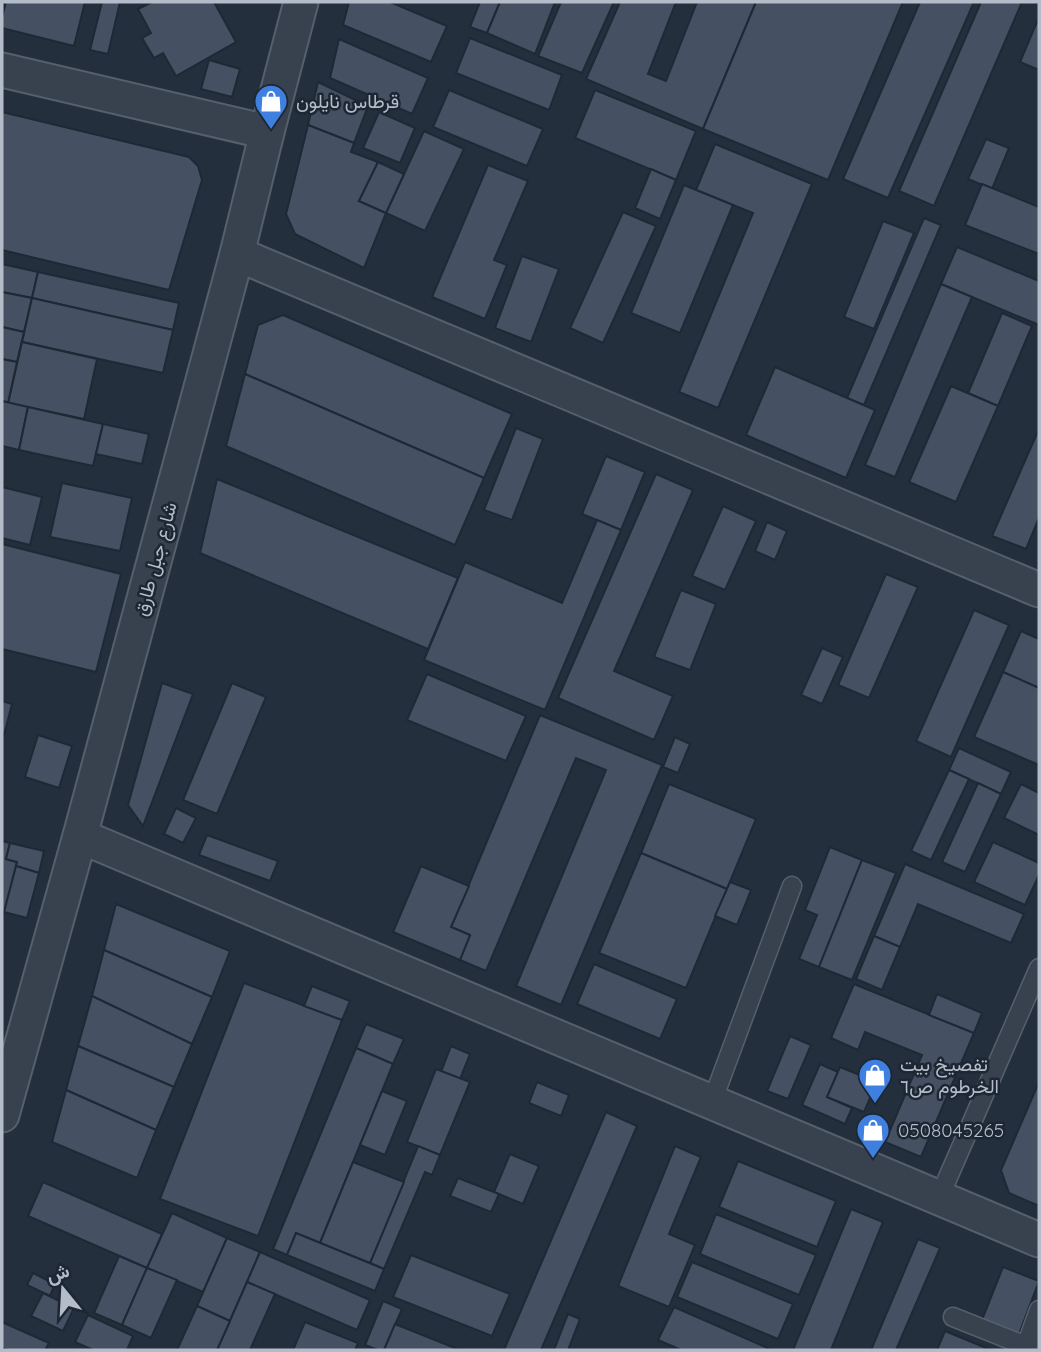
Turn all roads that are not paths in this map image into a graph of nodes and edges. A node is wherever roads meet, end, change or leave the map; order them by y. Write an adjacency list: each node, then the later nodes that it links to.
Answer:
1 (301, 2): 3 (street, شارع جبل طارق)
2 (2, 71): 3 (street)
3 (267, 132): 4 (street, شارع جبل طارق)
4 (237, 254): 5 (street); 6 (street, شارع جبل طارق)
5 (1039, 590)
6 (80, 836): 9 (street); 10 (street, شارع جبل طارق)
7 (792, 886): 9 (lane)
8 (1039, 968): 11 (lane)
9 (712, 1102): 11 (street)
10 (2, 1115)
11 (939, 1198): 12 (street)
12 (1039, 1240)
13 (1039, 1310): 15 (lane)
14 (953, 1317): 15 (lane)
15 (1031, 1348)

